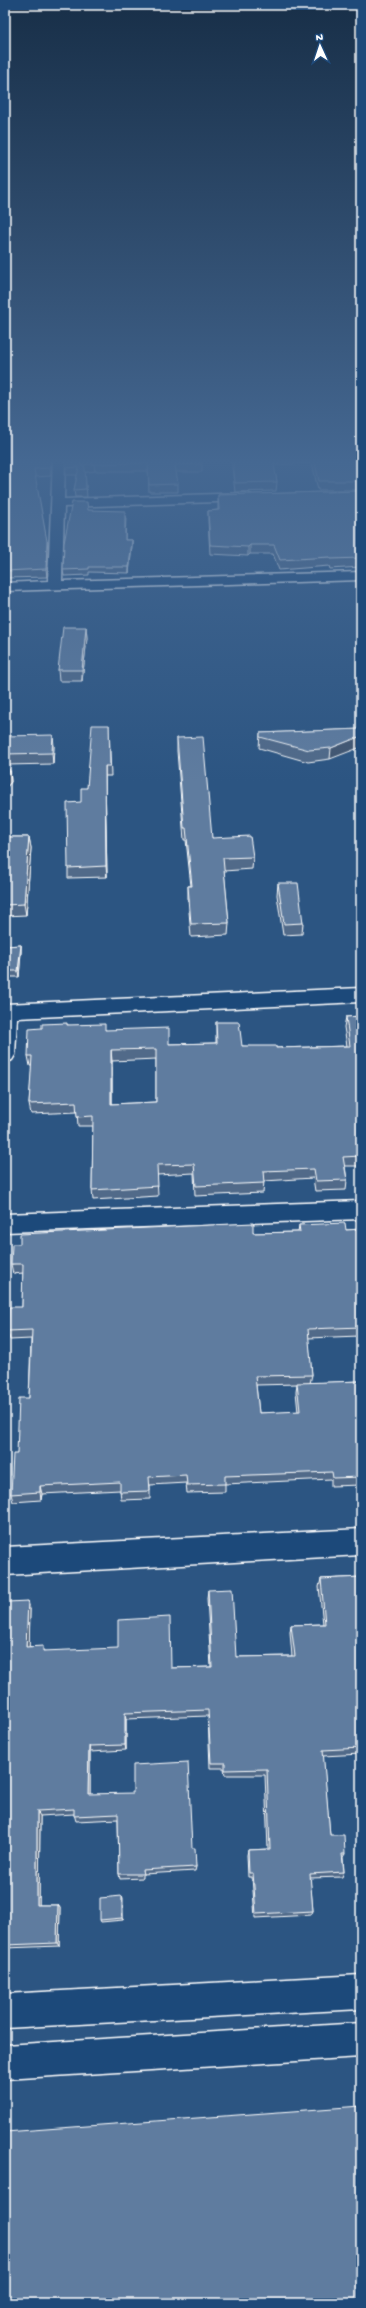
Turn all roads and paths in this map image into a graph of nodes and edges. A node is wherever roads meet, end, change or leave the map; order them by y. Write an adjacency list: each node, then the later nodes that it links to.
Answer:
1 (56, 567): 3 (street)
2 (361, 576): 3 (street)
3 (55, 585): 4 (street)
4 (5, 587)
5 (361, 995): 6 (street)
6 (6, 1011): 7 (street)
7 (5, 1055)
8 (361, 1210): 9 (street)
9 (5, 1223)
10 (361, 1542): 11 (street)
11 (5, 1561)
12 (361, 1992): 13 (street)
13 (5, 2011)
14 (361, 2040): 15 (street)
15 (5, 2062)

